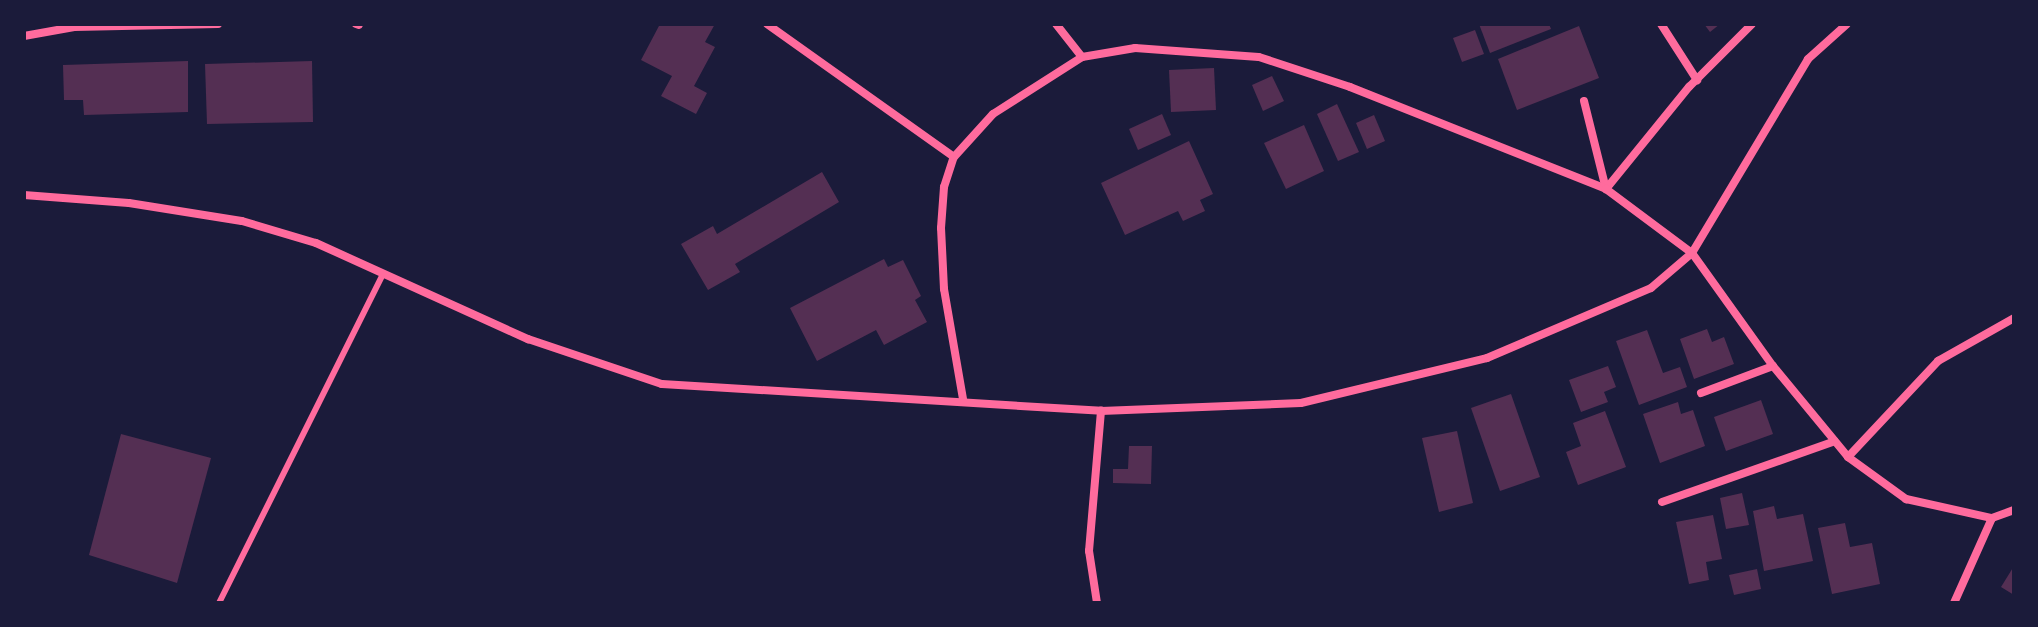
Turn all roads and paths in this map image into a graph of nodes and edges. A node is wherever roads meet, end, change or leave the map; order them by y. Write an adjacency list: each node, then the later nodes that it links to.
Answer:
1 (218, 24): 7 (street)
2 (767, 24): 11 (street)
3 (1056, 24): 8 (street)
4 (1661, 24): 9 (street)
5 (1752, 24): 9 (street)
6 (1847, 24): 14 (street)
7 (24, 36)
8 (1082, 57): 11 (street); 12 (street)
9 (1697, 80): 12 (street)
10 (1584, 101): 12 (street)
11 (954, 157): 19 (street)
12 (1606, 189): 14 (street)
13 (24, 195): 15 (street)
14 (1692, 253): 17 (street); 20 (street)
15 (383, 274): 19 (street); 26 (lane)
16 (2014, 318): 22 (street)
17 (1773, 366): 18 (street); 21 (street)
18 (1701, 393)
19 (963, 399): 20 (street)
20 (1101, 411): 27 (street)
21 (1835, 441): 22 (street); 23 (street)
22 (1848, 457): 25 (street)
23 (1662, 502)
24 (2014, 510): 25 (street)
25 (1992, 518): 28 (street)
26 (219, 603)
27 (1097, 603)
28 (1954, 603)

